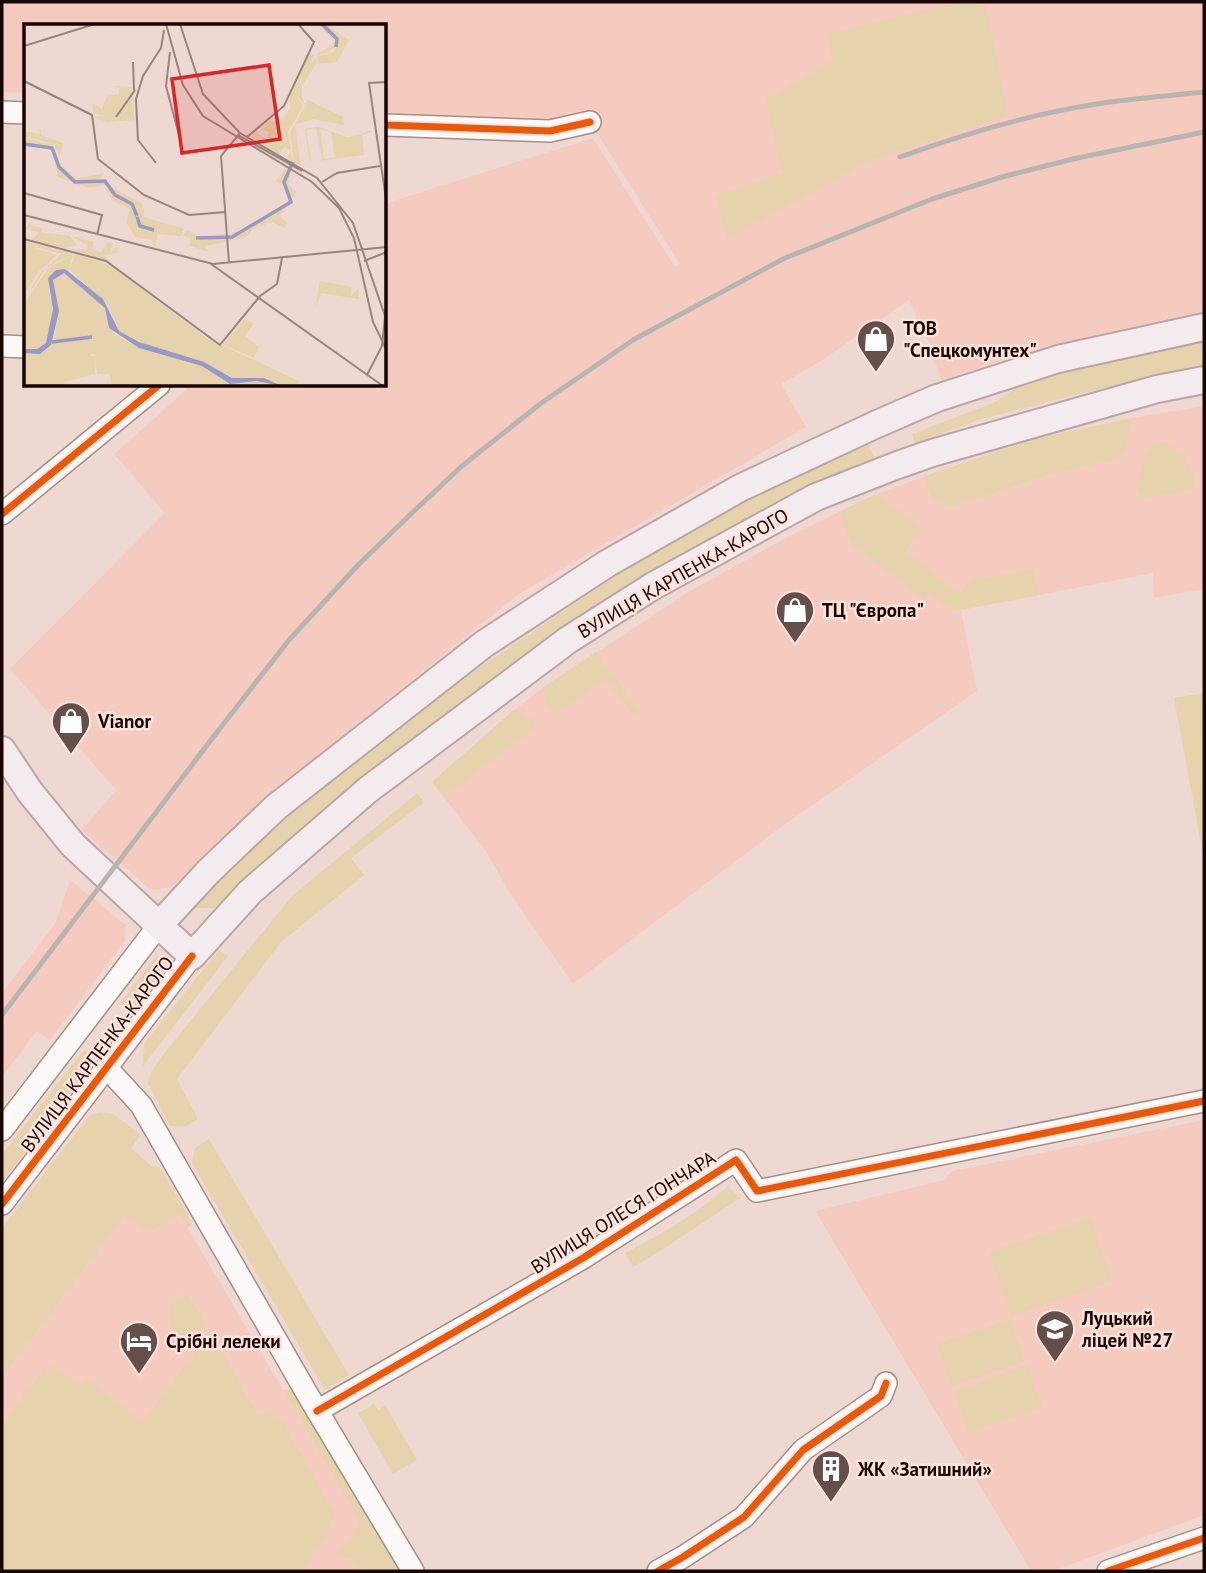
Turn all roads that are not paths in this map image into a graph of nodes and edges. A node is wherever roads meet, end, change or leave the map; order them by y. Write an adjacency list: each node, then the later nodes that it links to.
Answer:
1 (2, 112): 2 (street)
2 (24, 113)
3 (590, 122): 4 (street)
4 (387, 125)
5 (1204, 327): 10 (main road, ВУЛИЦЯ КАРПЕНКА-КАРОГО)
6 (2, 346): 7 (street)
7 (24, 347)
8 (1204, 380): 11 (main road, ВУЛИЦЯ КАРПЕНКА-КАРОГО)
9 (157, 387): 12 (street)
10 (877, 424): 11 (main road); 14 (main road, ВУЛИЦЯ КАРПЕНКА-КАРОГО)
11 (895, 466): 15 (main road, ВУЛИЦЯ КАРПЕНКА-КАРОГО)
12 (2, 514)
13 (2, 750): 14 (main road)
14 (159, 925): 15 (main road); 18 (street, ВУЛИЦЯ КАРПЕНКА-КАРОГО)
15 (192, 956): 16 (street, ВУЛИЦЯ КАРПЕНКА-КАРОГО)
16 (107, 1068): 19 (street, ВУЛИЦЯ КАРПЕНКА-КАРОГО); 21 (street)
17 (1204, 1101): 21 (street, ВУЛИЦЯ ОЛЕСЯ ГОНЧАРА)
18 (2, 1130)
19 (2, 1204)
20 (886, 1382): 24 (street)
21 (317, 1411): 23 (street)
22 (1204, 1538): 25 (street)
23 (413, 1571)
24 (658, 1571)
25 (1108, 1571)

